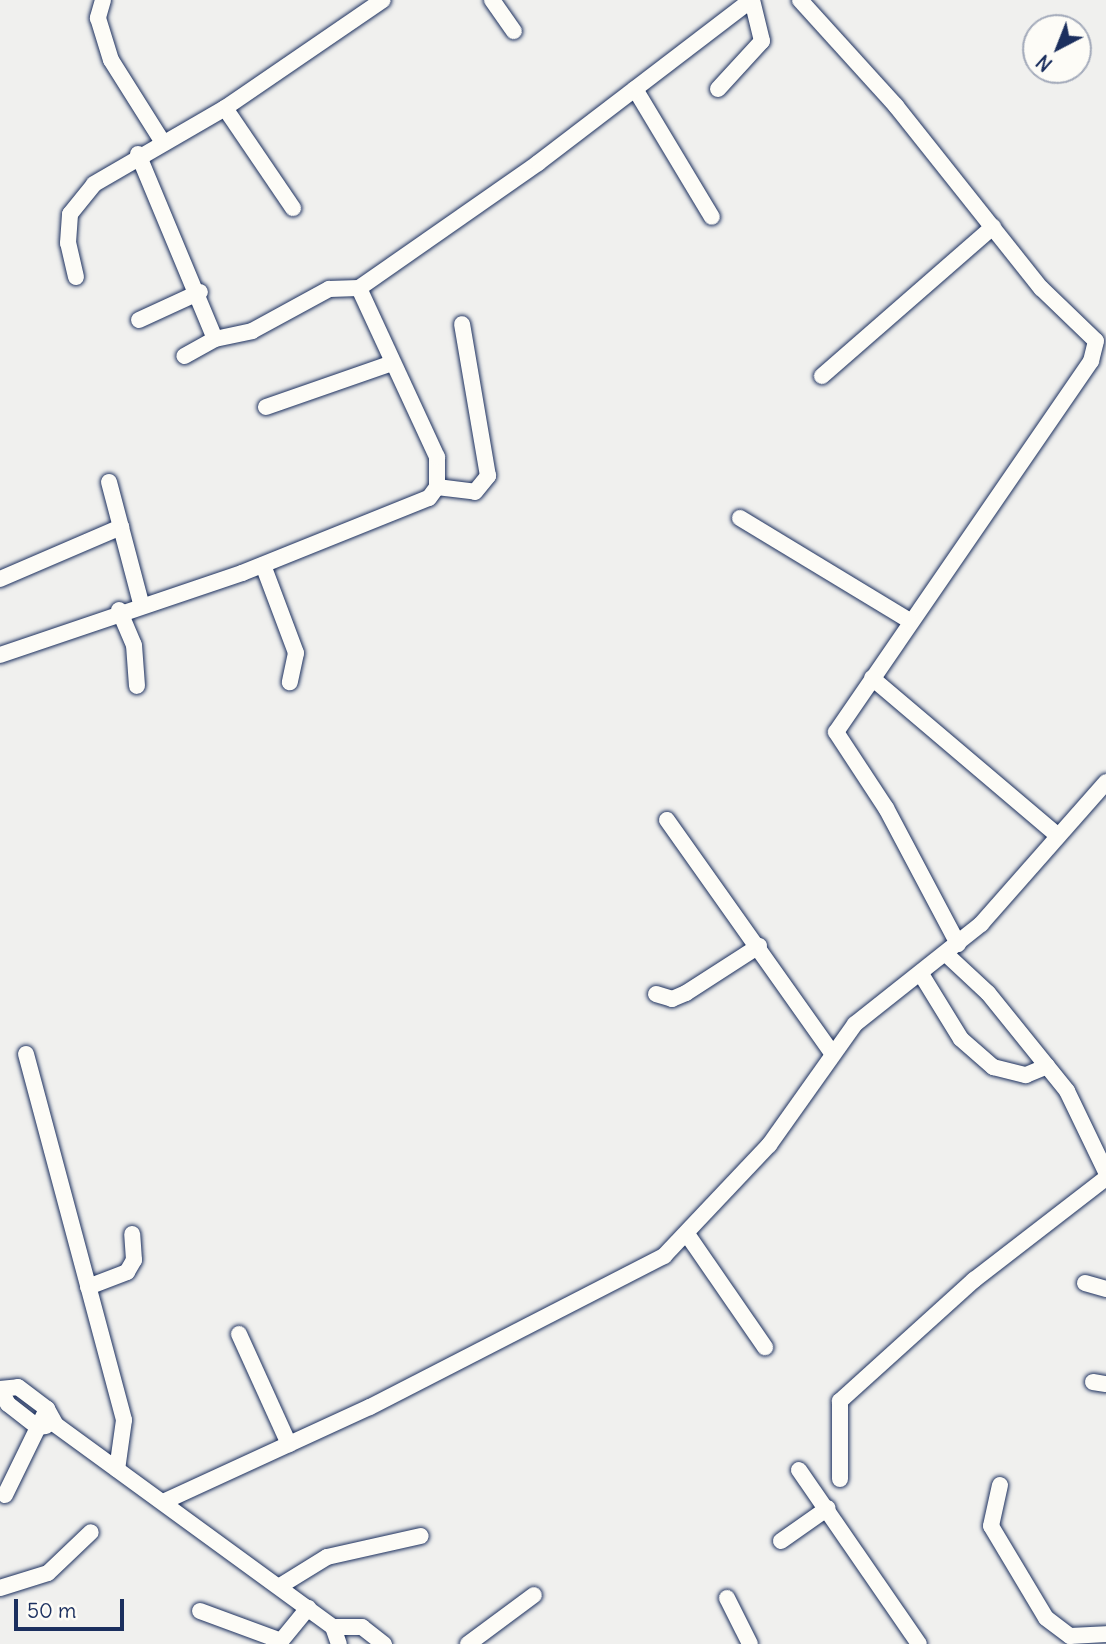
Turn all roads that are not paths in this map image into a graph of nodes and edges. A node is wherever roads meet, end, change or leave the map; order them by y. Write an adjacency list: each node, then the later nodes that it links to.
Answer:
1 (103, 0): 10 (street)
2 (383, 0): 9 (street)
3 (492, 0): 6 (street)
4 (752, 0): 7 (street); 8 (street)
5 (800, 0): 14 (street)
6 (514, 31)
7 (635, 89): 13 (street); 16 (street)
8 (718, 89)
9 (225, 108): 10 (street); 12 (street)
10 (162, 141): 11 (street)
11 (138, 153): 15 (street); 17 (street)
12 (293, 208)
13 (712, 217)
14 (992, 227): 23 (street); 33 (street)
15 (76, 276)
16 (359, 288): 20 (street); 22 (street)
17 (200, 292): 18 (street); 20 (street)
18 (138, 320)
19 (461, 324): 26 (street)
20 (215, 339): 21 (street)
21 (184, 356)
22 (391, 363): 24 (street); 26 (street)
23 (822, 376)
24 (266, 407)
25 (109, 482): 28 (street)
26 (437, 487): 29 (street)
27 (740, 518): 33 (street)
28 (121, 527): 30 (street); 31 (street)
29 (263, 565): 31 (street); 36 (street)
30 (0, 579)
31 (141, 604): 32 (street)
32 (119, 610): 34 (street); 37 (street)
33 (910, 621): 35 (street)
34 (0, 654)
35 (872, 678): 40 (street); 42 (street)
36 (290, 682)
37 (137, 686)
38 (1106, 782): 40 (street)
39 (667, 820): 41 (street)
40 (1058, 836): 42 (street)
41 (759, 946): 44 (street); 45 (street)
42 (952, 949): 43 (street); 47 (street)
43 (921, 974): 45 (street); 47 (street)
44 (656, 994)
45 (832, 1053): 51 (street)
46 (26, 1054): 53 (street)
47 (1047, 1066): 48 (street)
48 (1106, 1172)
49 (1106, 1178): 64 (street)
50 (132, 1234): 53 (street)
51 (689, 1237): 56 (street); 61 (street)
52 (1085, 1283): 54 (street)
53 (89, 1287): 62 (street)
54 (1106, 1289)
55 (239, 1334): 61 (street)
56 (765, 1347)
57 (0, 1389): 58 (street); 60 (street)
58 (47, 1409): 59 (street); 60 (street)
59 (56, 1425): 60 (street); 62 (street)
60 (37, 1427): 66 (street)
61 (289, 1444): 67 (street)
62 (117, 1470): 67 (street)
63 (799, 1470): 68 (street)
64 (840, 1479)
65 (1000, 1485): 79 (street)
66 (5, 1495)
67 (163, 1502): 72 (street)
68 (828, 1508): 71 (street); 84 (street)
69 (91, 1532): 73 (street)
70 (421, 1536): 72 (street)
71 (781, 1541)
72 (279, 1586): 76 (street)
73 (0, 1588)
74 (534, 1595): 82 (street)
75 (727, 1598): 83 (street)
76 (308, 1608): 77 (street); 78 (street)
77 (200, 1611)
78 (333, 1627): 80 (street); 81 (street)
79 (1106, 1634)
80 (339, 1644)
81 (384, 1644)
82 (468, 1644)
83 (750, 1644)
84 (919, 1644)

